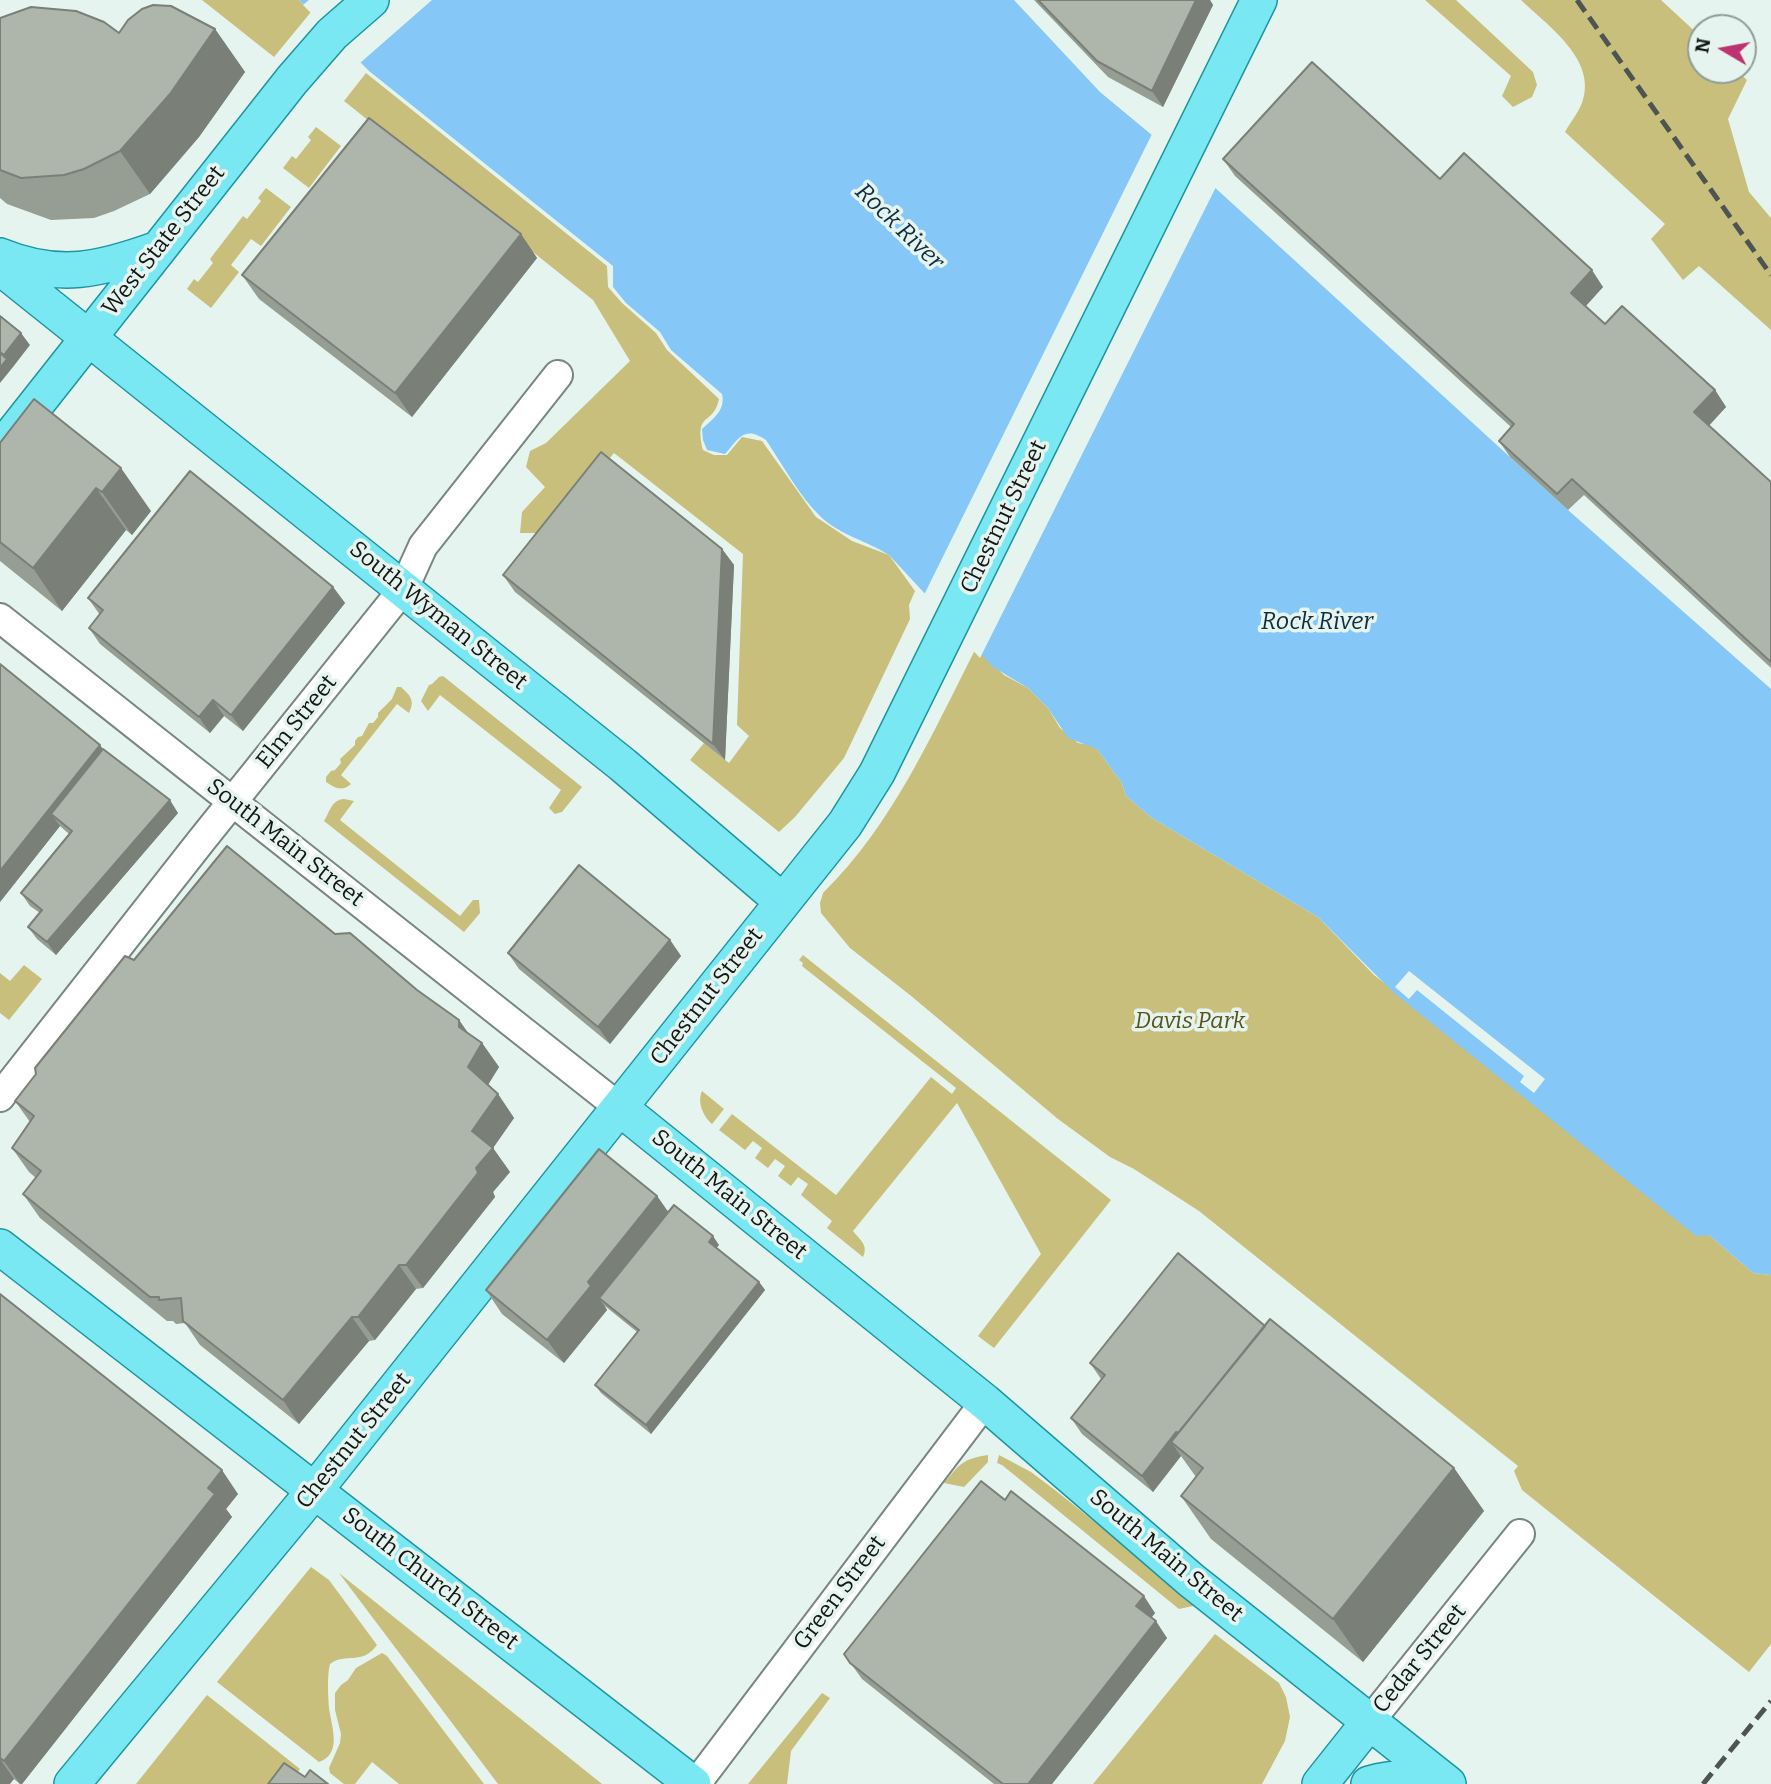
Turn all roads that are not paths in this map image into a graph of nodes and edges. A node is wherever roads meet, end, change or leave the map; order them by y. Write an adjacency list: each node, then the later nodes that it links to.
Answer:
1 (370, 0): 3 (main road, West State Street)
2 (1259, 0): 12 (main road, Chestnut Street)
3 (158, 249): 4 (main road); 6 (main road, West State Street)
4 (0, 256)
5 (0, 267): 6 (main road, South Wyman Street)
6 (88, 338): 8 (main road, West State Street); 9 (main road, South Wyman Street)
7 (558, 375): 9 (street, Elm Street)
8 (0, 450)
9 (404, 588): 11 (street, Elm Street); 12 (main road, South Wyman Street)
10 (0, 618): 11 (street, South Main Street)
11 (233, 802): 13 (street, Elm Street); 14 (street, South Main Street)
12 (782, 901): 14 (main road, Chestnut Street)
13 (0, 1097)
14 (620, 1108): 16 (main road, South Main Street); 17 (main road, Chestnut Street)
15 (0, 1247): 17 (main road, South Church Street)
16 (985, 1402): 19 (main road, South Main Street); 21 (street, Green Street)
17 (315, 1490): 20 (main road, Chestnut Street); 21 (main road, South Church Street)
18 (1520, 1534): 19 (street, Cedar Street)
19 (1370, 1721): 22 (main road, Cedar Street); 25 (main road, South Main Street)
20 (72, 1784)
21 (694, 1784)
22 (1320, 1784)
23 (1368, 1784): 24 (main road)
24 (1439, 1784)
25 (1448, 1784)

